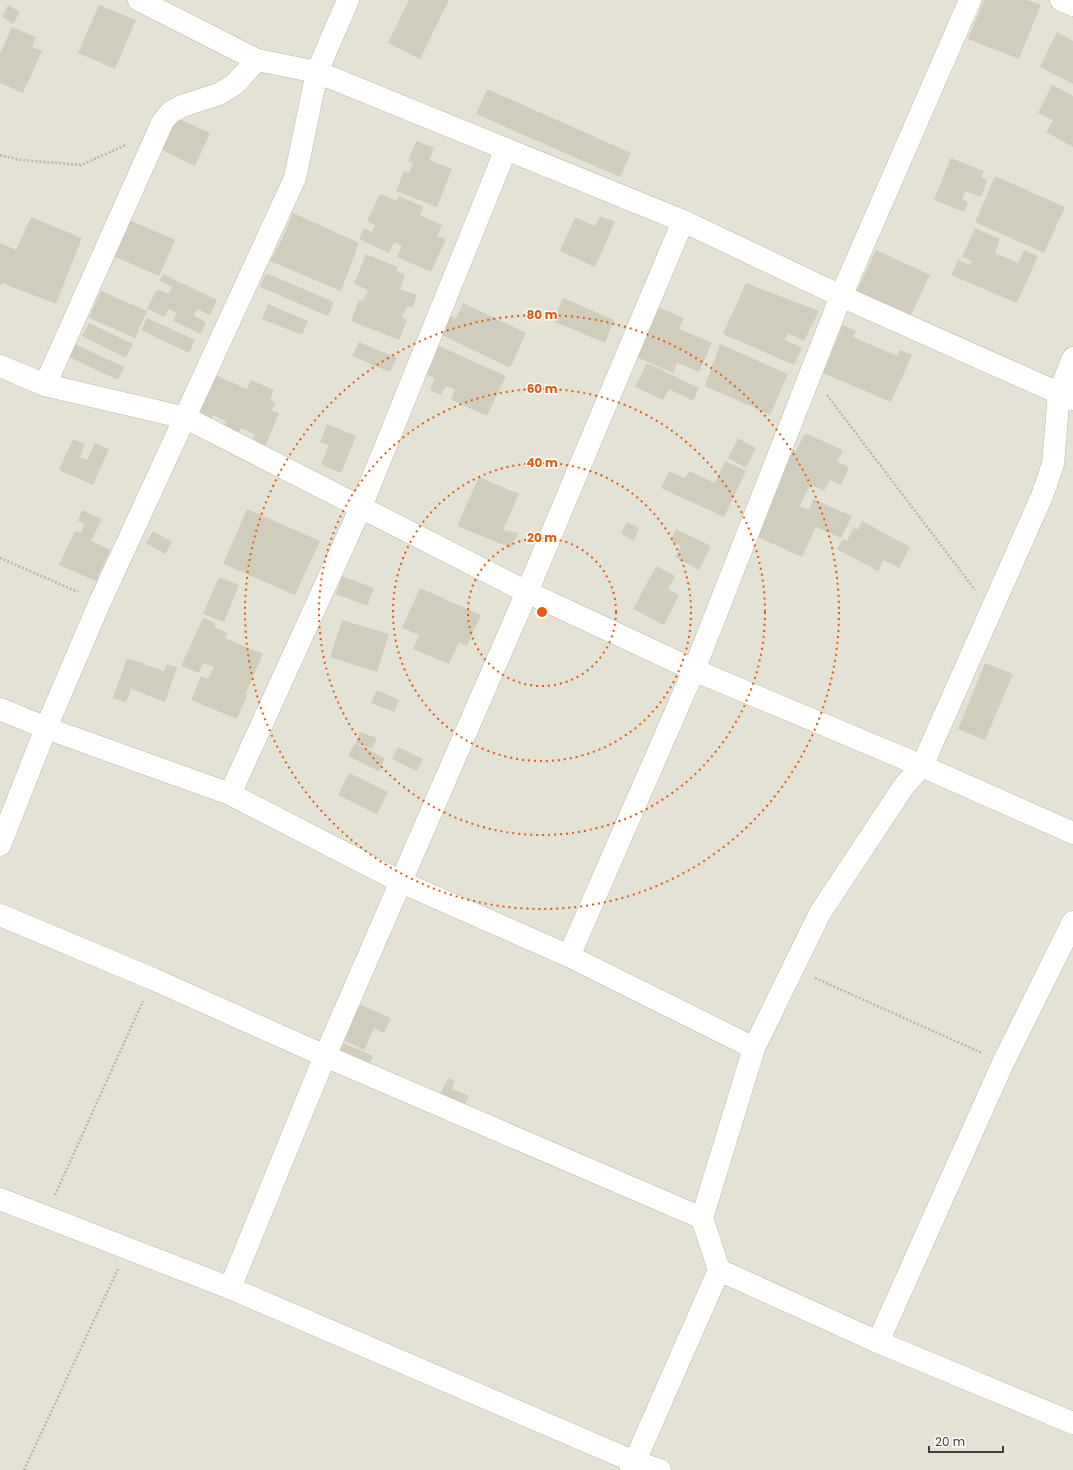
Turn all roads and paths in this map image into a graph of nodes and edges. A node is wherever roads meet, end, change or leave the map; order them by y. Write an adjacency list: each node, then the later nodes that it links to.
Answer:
1 (172, 0): 5 (street)
2 (348, 0): 8 (street)
3 (970, 0): 13 (street)
4 (1061, 0): 6 (street)
5 (144, 2): 7 (street)
6 (1073, 5)
7 (257, 60): 8 (street); 9 (street)
8 (317, 72): 10 (street); 19 (street)
9 (152, 144): 11 (path); 17 (street)
10 (506, 149): 12 (street); 20 (street)
11 (0, 155)
12 (683, 221): 13 (street); 22 (street)
13 (842, 296): 16 (street); 18 (street)
14 (1073, 358): 18 (street)
15 (0, 366): 17 (street)
16 (811, 374): 24 (path); 25 (street)
17 (44, 385): 19 (street)
18 (1066, 396): 24 (street)
19 (186, 418): 20 (street); 23 (street)
20 (362, 507): 22 (street); 29 (street)
21 (0, 558): 23 (path)
22 (527, 592): 25 (street); 32 (street)
23 (100, 602): 27 (street)
24 (991, 611): 28 (street)
25 (694, 670): 28 (street); 35 (street)
26 (0, 709): 27 (street)
27 (46, 728): 29 (street); 31 (street)
28 (922, 766): 30 (street); 36 (street)
29 (230, 794): 32 (street)
30 (1073, 833)
31 (0, 845)
32 (401, 882): 35 (street); 39 (street)
33 (0, 915): 37 (street)
34 (1073, 922): 40 (street)
35 (569, 956): 38 (street)
36 (792, 968): 38 (street); 40 (path)
37 (153, 978): 39 (street); 42 (path)
38 (754, 1048): 43 (street)
39 (325, 1056): 43 (street); 46 (street)
40 (1003, 1063): 47 (street)
41 (0, 1199): 42 (street)
42 (45, 1217): 44 (street)
43 (702, 1218): 45 (street)
44 (127, 1248): 46 (street); 50 (path)
45 (719, 1270): 47 (street); 49 (street)
46 (230, 1288): 49 (street)
47 (878, 1342): 48 (street)
48 (1073, 1422)
49 (633, 1466): 51 (street)
50 (24, 1470)
51 (660, 1470)

